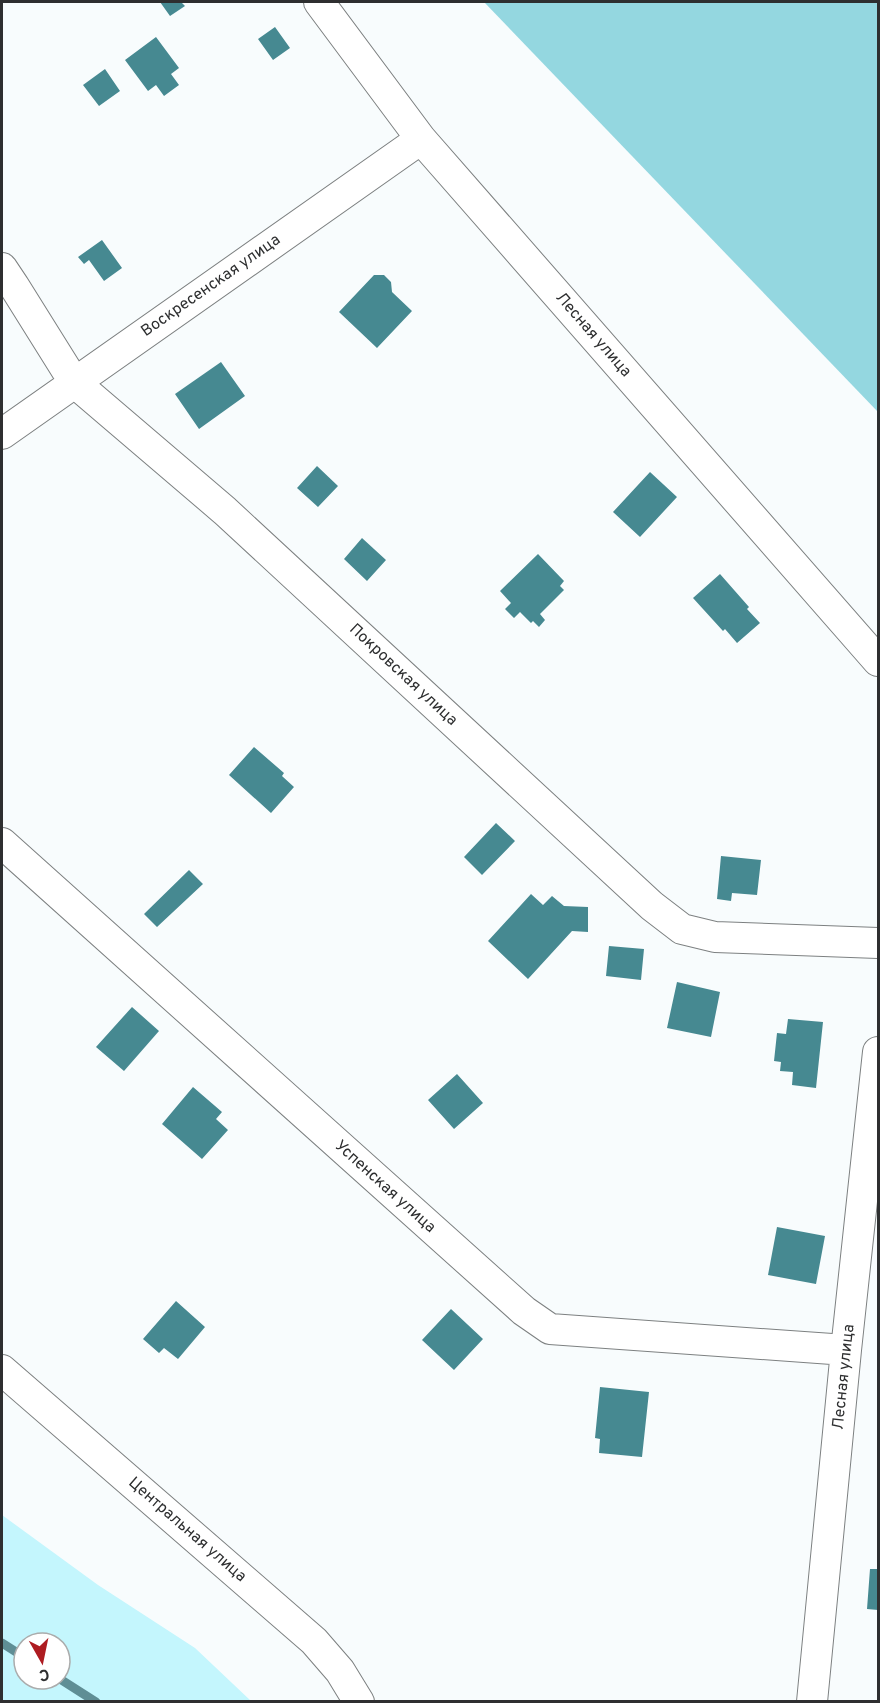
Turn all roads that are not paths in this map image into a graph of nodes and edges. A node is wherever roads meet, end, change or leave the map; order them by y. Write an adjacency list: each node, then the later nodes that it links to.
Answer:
1 (319, 2): 2 (street, Лесная улица)
2 (421, 139): 4 (street, Воскресенская улица); 6 (street, Лесная улица)
3 (2, 268): 4 (street, Покровская улица)
4 (74, 382): 5 (street, Воскресенская улица); 8 (street, Покровская улица)
5 (2, 434)
6 (879, 661)
7 (2, 843): 10 (street, Успенская улица)
8 (879, 943)
9 (879, 1052): 10 (street, Лесная улица)
10 (846, 1350): 13 (street, Лесная улица)
11 (2, 1370): 12 (street, Центральная улица)
12 (359, 1701)
13 (812, 1701)

